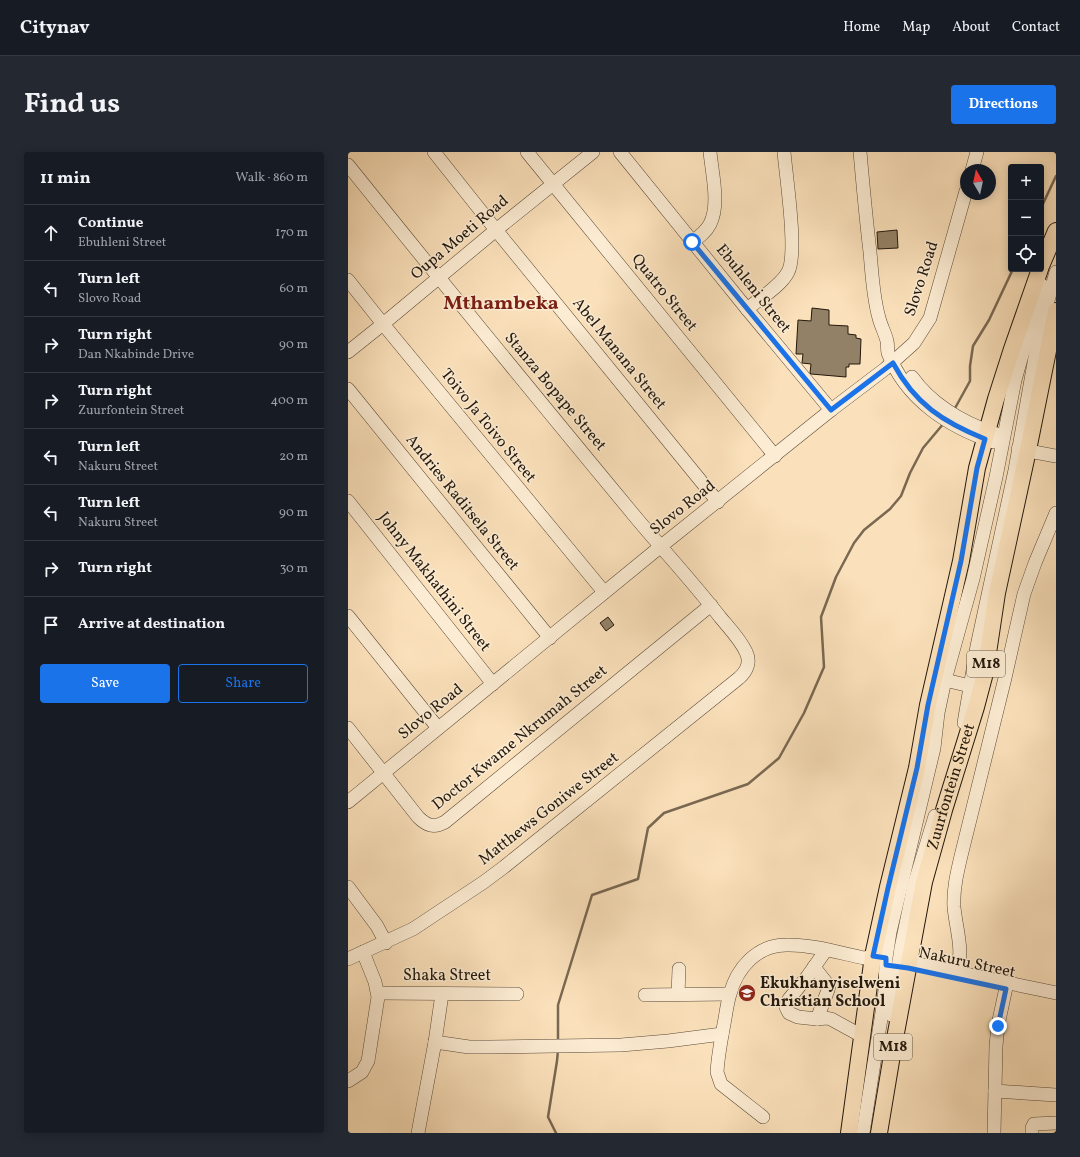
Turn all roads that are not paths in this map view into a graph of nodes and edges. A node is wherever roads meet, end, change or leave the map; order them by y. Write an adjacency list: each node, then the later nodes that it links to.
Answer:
1 (434, 152): 13 (street, Abel Manana Street)
2 (527, 152): 11 (street, Quatro Street)
3 (593, 152): 11 (street, Oupa Moeti Road)
4 (620, 152): 15 (street, Ebuhleni Street)
5 (710, 152): 15 (street)
6 (784, 152): 22 (street)
7 (860, 152): 26 (street)
8 (977, 152): 9 (street)
9 (974, 164)
10 (348, 165): 20 (street, Stanza Bopape Street)
11 (553, 185): 13 (street, Oupa Moeti Road); 33 (street, Quatro Street)
12 (963, 200): 26 (street, Slovo Road)
13 (496, 230): 20 (street, Oupa Moeti Road); 36 (street, Abel Manana Street)
14 (1056, 231): 17 (main road, M18)
15 (692, 242): 22 (street, Ebuhleni Street)
16 (1056, 246): 30 (street)
17 (1044, 259)
18 (1039, 272): 29 (main road, M18)
19 (1056, 272): 31 (street)
20 (438, 278): 24 (street, Oupa Moeti Road); 38 (street, Stanza Bopape Street)
21 (348, 280): 24 (street, Toivo Ja Toivo Street)
22 (747, 309): 28 (street, Ebuhleni Street)
23 (1056, 311): 31 (main road, M18)
24 (383, 324): 25 (street, Oupa Moeti Road); 39 (street, Toivo Ja Toivo Street)
25 (348, 352)
26 (896, 360): 28 (street, Slovo Road); 29 (street)
27 (348, 389): 42 (street, Andries Raditsela Street)
28 (831, 410): 33 (street, Slovo Road)
29 (986, 435): 30 (street); 56 (main road, Zuurfontein Street / M18)
30 (1003, 441): 31 (street); 44 (street)
31 (1024, 445): 32 (street); 34 (street); 46 (street); 56 (main road, Zuurfontein Street / M18)
32 (1056, 447)
33 (775, 456): 36 (street, Slovo Road)
34 (1056, 456)
35 (348, 501): 45 (street, Johny Makhathini Street)
36 (718, 502): 38 (street, Slovo Road)
37 (1056, 513): 59 (street)
38 (660, 547): 39 (street, Slovo Road); 40 (street, Stanza Bopape Street)
39 (604, 592): 42 (street, Slovo Road)
40 (711, 605): 43 (street, Stanza Bopape Street); 49 (street, Doctor Kwame Nkrumah Street)
41 (348, 616): 48 (street)
42 (550, 638): 45 (street, Slovo Road)
43 (749, 658): 52 (street, Matthews Goniwe Street)
44 (945, 680): 46 (street); 56 (street)
45 (493, 684): 48 (street, Slovo Road)
46 (970, 686): 56 (street)
47 (348, 728): 49 (street, Doctor Kwame Nkrumah Street)
48 (438, 728): 49 (street, Slovo Road)
49 (384, 773): 50 (street, Slovo Road)
50 (348, 802)
51 (348, 887): 52 (street)
52 (386, 943): 54 (street, Matthews Goniwe Street)
53 (826, 950): 56 (street); 57 (street); 66 (street)
54 (363, 952): 55 (street, Matthews Goniwe Street); 61 (street)
55 (348, 959)
56 (888, 962): 59 (street, Nakuru Street); 60 (street, Nakuru Street); 71 (main road, Zuurfontein Street / M18); 80 (street); 81 (street); 82 (main road, Zuurfontein Street / M18)
57 (814, 967): 69 (street); 69 (street)
58 (679, 970): 65 (street)
59 (958, 971): 60 (street, Nakuru Street)
60 (1006, 986): 62 (street, Nakuru Street); 68 (street, Nakuru Street); 74 (street)
61 (378, 993): 63 (street, Shaka Street); 73 (street)
62 (1056, 993)
63 (442, 994): 64 (street, Shaka Street); 72 (street)
64 (516, 994)
65 (678, 994): 66 (street); 67 (street)
66 (729, 994): 70 (street)
67 (645, 995)
68 (1056, 998)
69 (817, 1020): 71 (street)
70 (722, 1034): 72 (street); 76 (street)
71 (862, 1036): 79 (main road, Zuurfontein Street / M18)
72 (435, 1042): 78 (street)
73 (348, 1081)
74 (995, 1091): 75 (street); 83 (street)
75 (1056, 1095)
76 (763, 1117)
77 (1056, 1123): 84 (street)
78 (418, 1133)
79 (849, 1133)
80 (863, 1133)
81 (872, 1133)
82 (879, 1133)
83 (994, 1133)
84 (1032, 1133)

